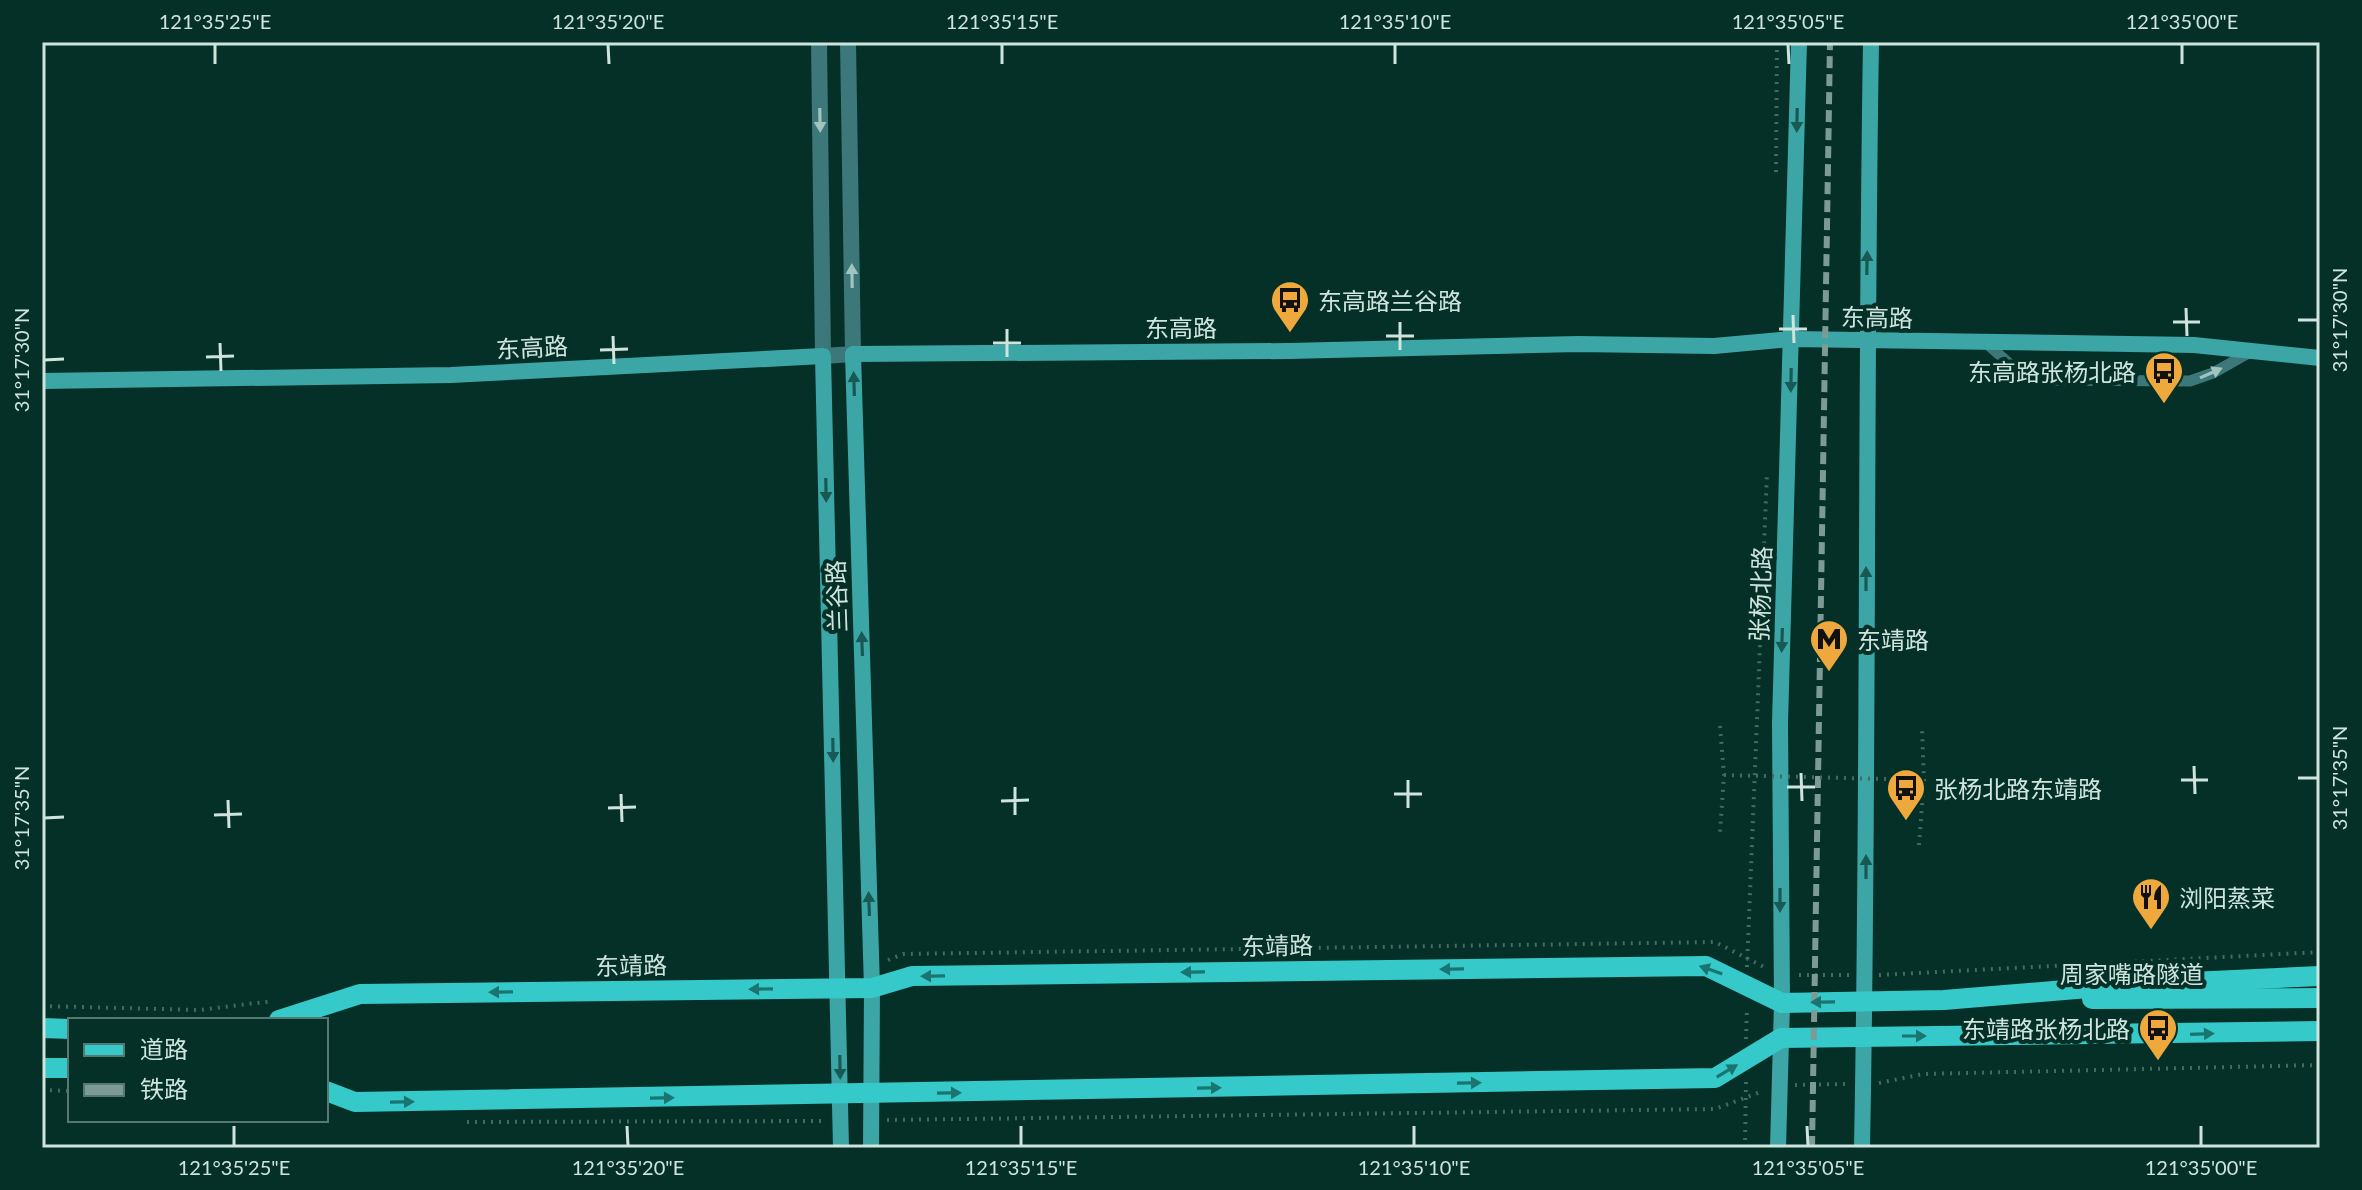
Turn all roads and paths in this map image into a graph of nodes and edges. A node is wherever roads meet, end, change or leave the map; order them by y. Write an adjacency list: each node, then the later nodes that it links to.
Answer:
1 (819, 42): 12 (street, 兰谷路, one-way to 12)
2 (848, 42): 11 (street, 兰谷路, one-way to 2)
3 (1777, 42): 6 (path)
4 (1799, 42): 7 (street, 张杨北路, one-way to 7)
5 (1871, 42): 8 (street, one-way to 5)
6 (1776, 173)
7 (1792, 339): 8 (street, 东高路); 11 (street, 东高路); 29 (street, 张杨北路, one-way to 29)
8 (1866, 341): 9 (street, 东高路); 28 (street, one-way to 8)
9 (1986, 343): 10 (street, 东高路); 10 (lane, one-way to 10)
10 (2253, 350): 13 (street, 东高路)
11 (853, 354): 12 (street, 东高路); 24 (street, 兰谷路, one-way to 11)
12 (823, 356): 14 (street, 东高路); 25 (street, 兰谷路, one-way to 25)
13 (2320, 358)
14 (42, 381)
15 (1767, 469): 23 (path)
16 (1720, 726): 18 (path)
17 (1922, 728): 19 (path)
18 (1724, 775): 19 (path, bridge); 20 (path)
19 (1924, 780): 21 (path)
20 (1720, 833)
21 (1919, 845)
22 (2320, 976): 27 (main road, 东靖路)
23 (1747, 986): 24 (main road, 东靖路, one-way to 24); 29 (main road, 东靖路); 36 (path)
24 (872, 988): 25 (main road, 东靖路); 42 (street, 兰谷路)
25 (839, 989): 30 (main road, 东靖路, one-way to 30); 43 (street, 兰谷路, one-way to 43)
26 (2320, 998): 27 (main road, 周家嘴路隧道)
27 (1944, 1000): 28 (main road, 东靖路)
28 (1865, 1001): 29 (main road, 东靖路, one-way to 29); 34 (street)
29 (1782, 1003): 35 (street, 张杨北路)
30 (285, 1018)
31 (42, 1028): 32 (main road)
32 (68, 1029)
33 (2320, 1031): 34 (main road, one-way to 33)
34 (1864, 1036): 35 (main road); 48 (street)
35 (1781, 1038): 36 (main road); 47 (street, 张杨北路)
36 (1746, 1059): 42 (main road, one-way to 36); 46 (path)
37 (42, 1068): 38 (main road)
38 (68, 1068)
39 (42, 1090): 40 (path)
40 (68, 1091)
41 (328, 1092): 43 (main road, one-way to 43)
42 (871, 1094): 43 (main road); 45 (street, 兰谷路)
43 (840, 1095): 44 (street, 兰谷路)
44 (841, 1148)
45 (871, 1148)
46 (1745, 1148)
47 (1778, 1148)
48 (1862, 1148)

